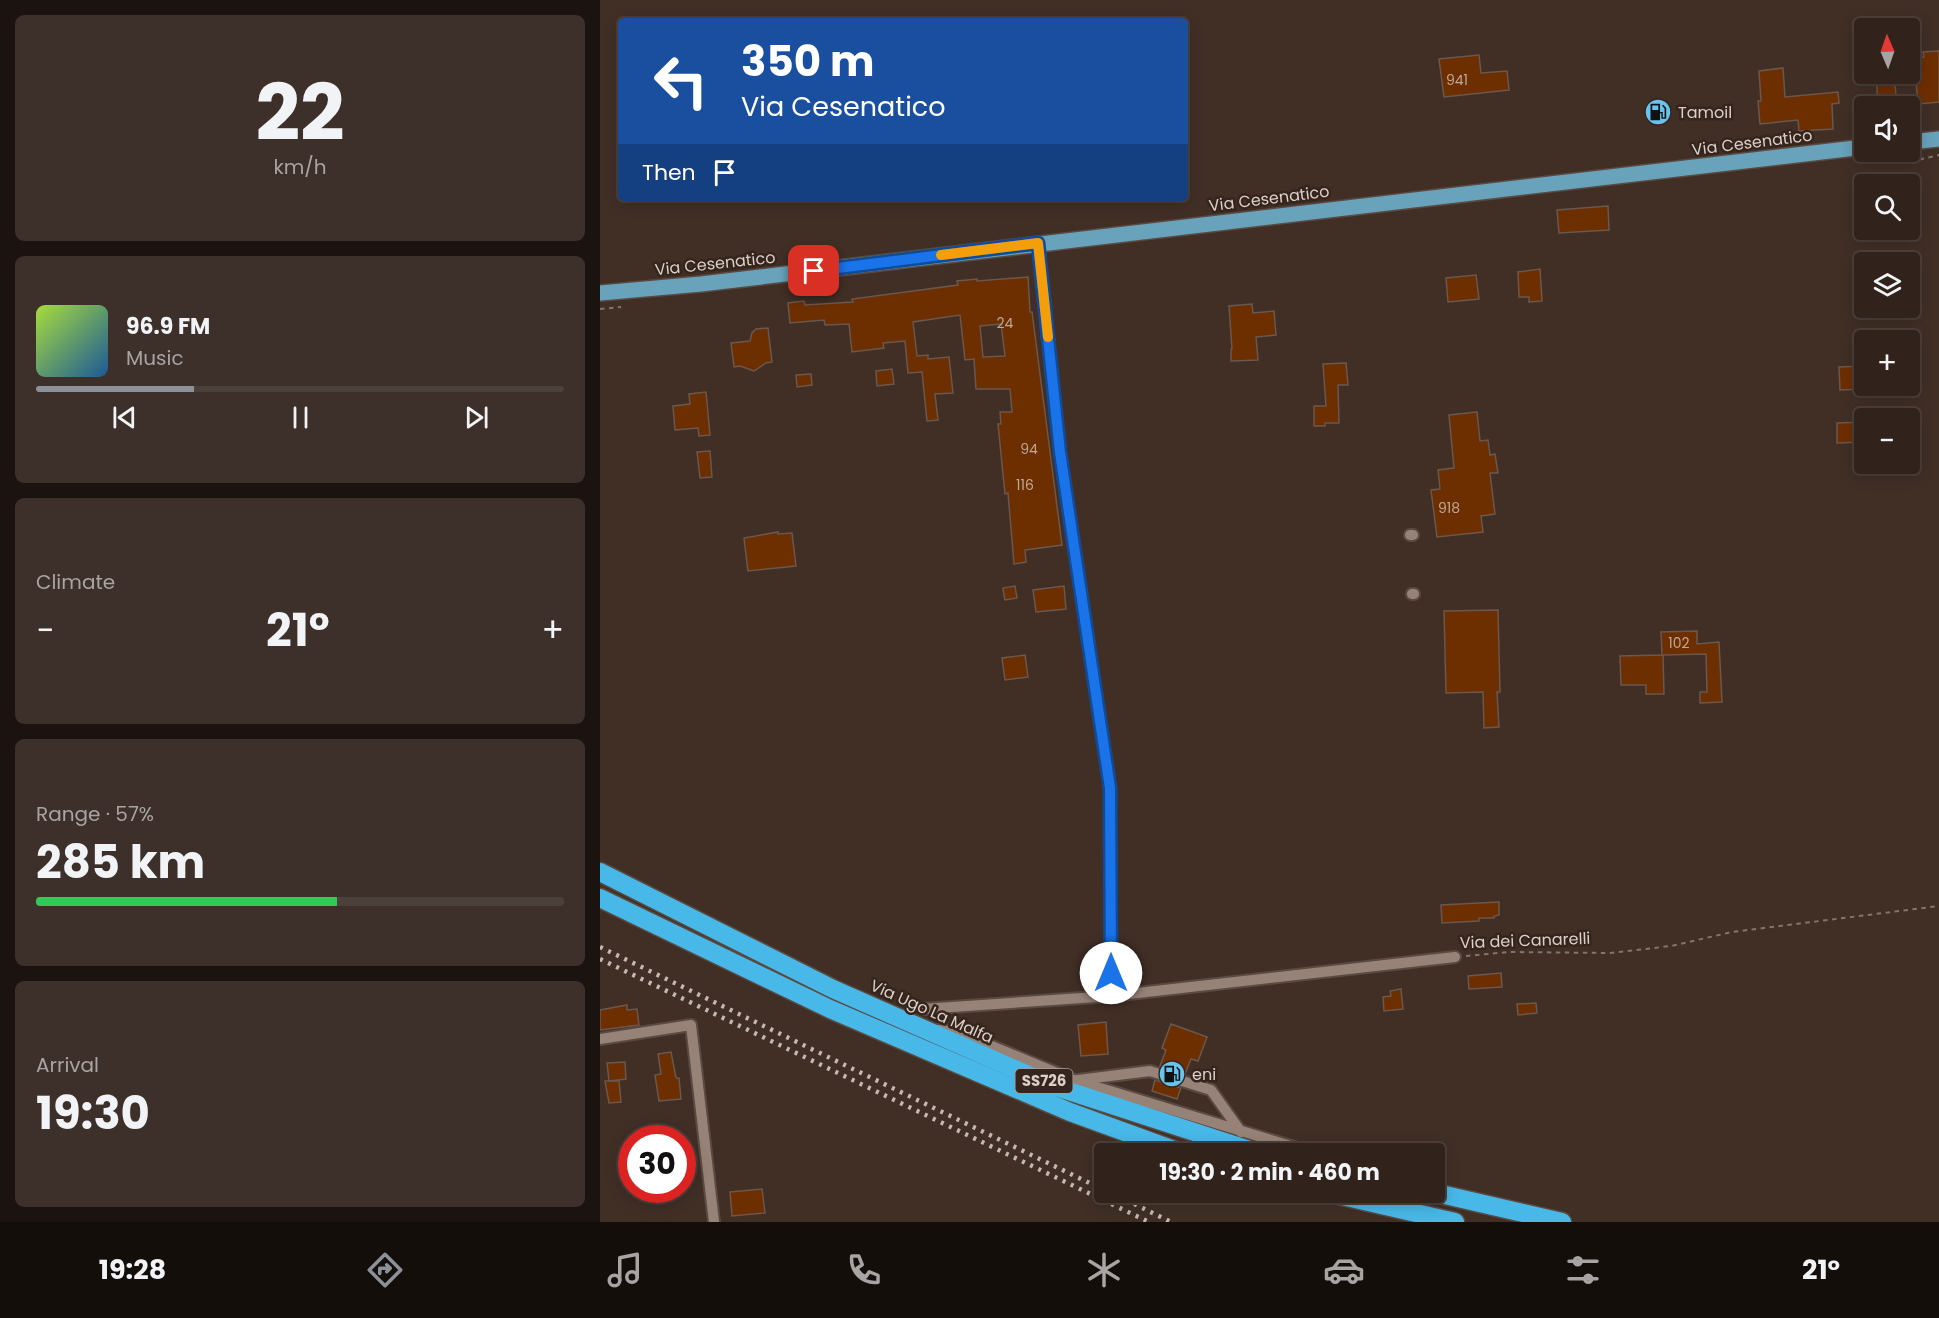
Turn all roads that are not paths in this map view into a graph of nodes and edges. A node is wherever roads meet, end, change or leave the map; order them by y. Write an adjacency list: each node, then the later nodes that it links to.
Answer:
1 (1939, 139): 2 (main road)
2 (1920, 141)
3 (1854, 148): 4 (main road, Via Cesenatico)
4 (1038, 243): 5 (main road, Via Cesenatico); 9 (street)
5 (602, 293)
6 (600, 872): 11 (highway, Via Ugo La Malfa / SS726)
7 (600, 898): 15 (highway, SS726)
8 (1455, 957): 9 (street, Via dei Canarelli)
9 (1111, 996): 10 (street, Via dei Canarelli)
10 (923, 1008)
11 (923, 1029): 13 (street); 16 (highway, Via Ugo La Malfa / SS726)
12 (600, 1039): 20 (street)
13 (1074, 1080): 14 (street); 14 (street)
14 (1241, 1132): 17 (street)
15 (1155, 1143)
16 (1228, 1143)
17 (1279, 1143)
18 (1445, 1195): 22 (highway)
19 (1373, 1203): 21 (highway)
20 (714, 1222)
21 (1455, 1222)
22 (1562, 1222)

